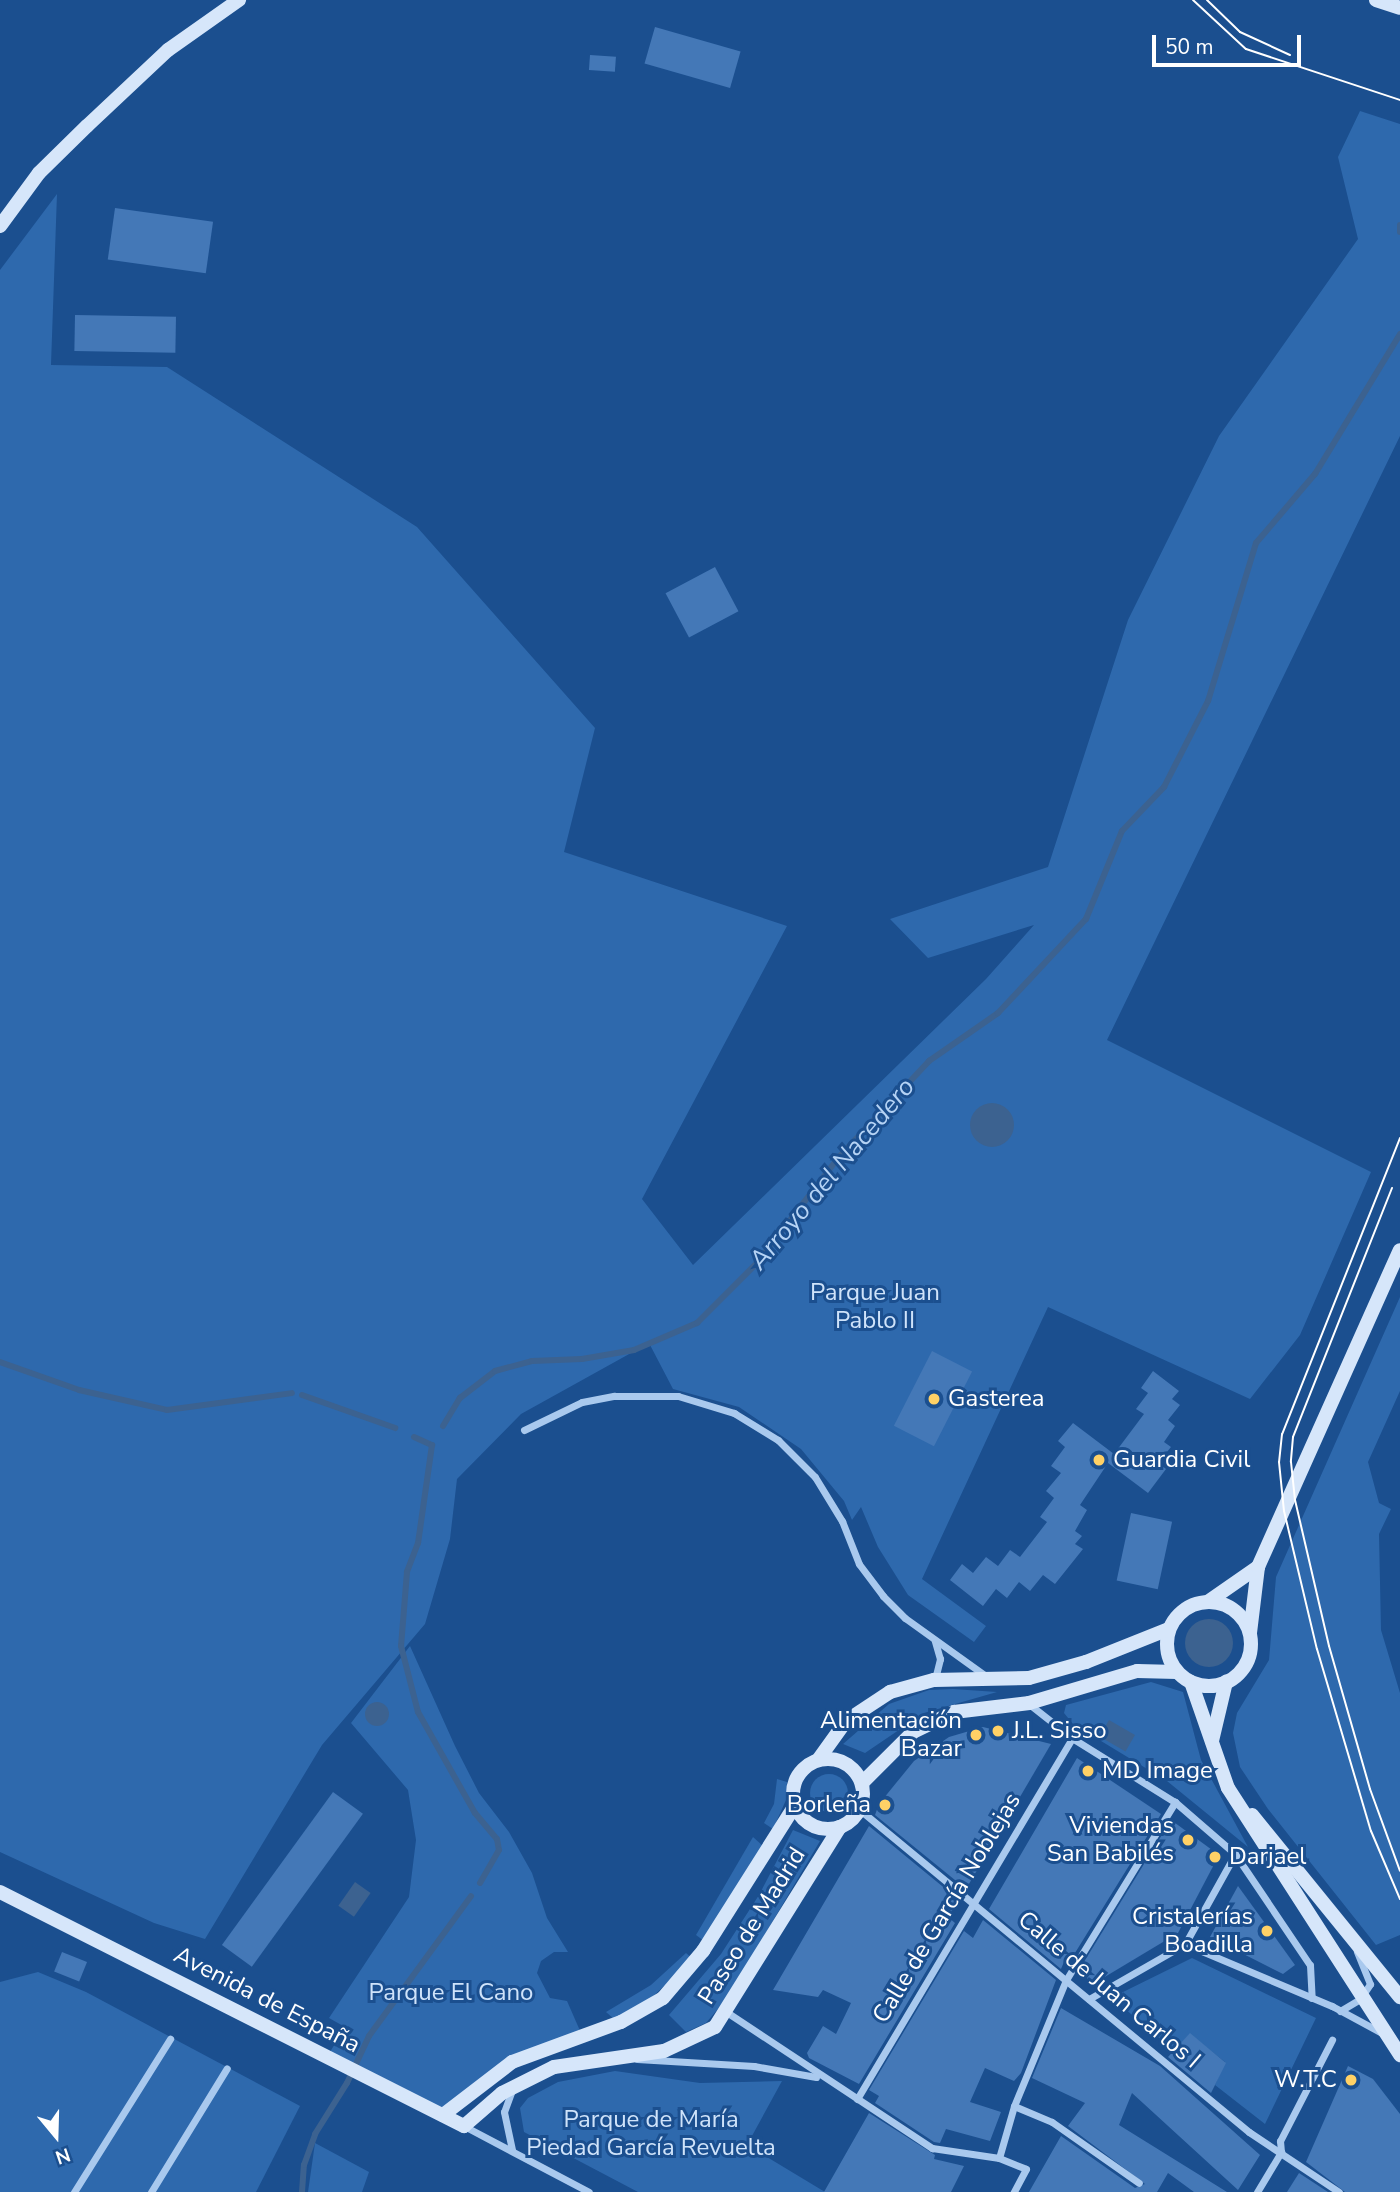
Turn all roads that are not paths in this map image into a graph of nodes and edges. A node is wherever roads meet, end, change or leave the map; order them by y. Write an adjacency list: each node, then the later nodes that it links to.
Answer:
1 (240, 0): 4 (street)
2 (1377, 0): 3 (street)
3 (1398, 7)
4 (0, 226)
5 (1400, 1250): 7 (street)
6 (524, 1430): 11 (street)
7 (1258, 1567): 8 (street); 10 (street)
8 (1209, 1601): 9 (street); 10 (street)
9 (1169, 1629): 12 (street); 14 (street)
10 (1250, 1633): 16 (street)
11 (933, 1637): 13 (street); 14 (street)
12 (1177, 1672): 15 (street); 17 (street)
13 (934, 1680): 14 (street); 20 (street)
14 (993, 1682)
15 (1191, 1682): 16 (street); 19 (street)
16 (1226, 1682): 19 (street)
17 (1028, 1703): 18 (street); 21 (street)
18 (1073, 1738): 23 (street); 29 (street, Calle de García Noblejas)
19 (1212, 1742): 22 (street)
20 (818, 1760): 21 (street); 24 (street)
21 (862, 1783): 25 (street)
22 (1228, 1788): 30 (street); 36 (street)
23 (1175, 1802): 27 (street); 32 (street)
24 (794, 1807): 26 (street); 49 (street, Paseo de Madrid)
25 (860, 1810): 26 (street); 29 (street, Calle de Juan Carlos I)
26 (841, 1827): 38 (street, Paseo de Madrid)
27 (1235, 1854): 31 (street); 34 (street)
28 (0, 1892): 49 (street, Avenida de España)
29 (972, 1901): 32 (street, Calle de Juan Carlos I); 47 (street, Calle de García Noblejas)
30 (1355, 1940): 33 (street); 36 (street)
31 (1185, 1944): 34 (street); 35 (street)
32 (1066, 1980): 35 (street, Calle de Juan Carlos I); 48 (street)
33 (1400, 1997)
34 (1312, 1998): 37 (street)
35 (1089, 1999): 52 (street, Calle de Juan Carlos I)
36 (1360, 1999): 37 (street); 39 (street)
37 (1340, 2011): 39 (street)
38 (728, 2013): 43 (street, Paseo de Madrid); 45 (street)
39 (1383, 2034): 42 (street)
40 (170, 2039): 55 (street)
41 (1332, 2040): 52 (street)
42 (1400, 2055)
43 (621, 2056): 45 (street); 46 (street, Paseo de Madrid)
44 (227, 2068): 56 (street)
45 (827, 2081): 47 (street)
46 (515, 2085): 50 (street, Paseo de Madrid); 51 (street)
47 (857, 2099): 53 (street)
48 (1014, 2106): 53 (street); 54 (street)
49 (443, 2115): 50 (street, Avenida de España)
50 (464, 2126): 51 (street, Avenida de España)
51 (512, 2150): 57 (street, Avenida de España)
52 (1281, 2152): 59 (street); 60 (street, Calle de Juan Carlos I)
53 (999, 2158): 58 (street)
54 (1139, 2183)
55 (74, 2192)
56 (151, 2192)
57 (589, 2192)
58 (1014, 2192)
59 (1257, 2192)
60 (1339, 2192)

